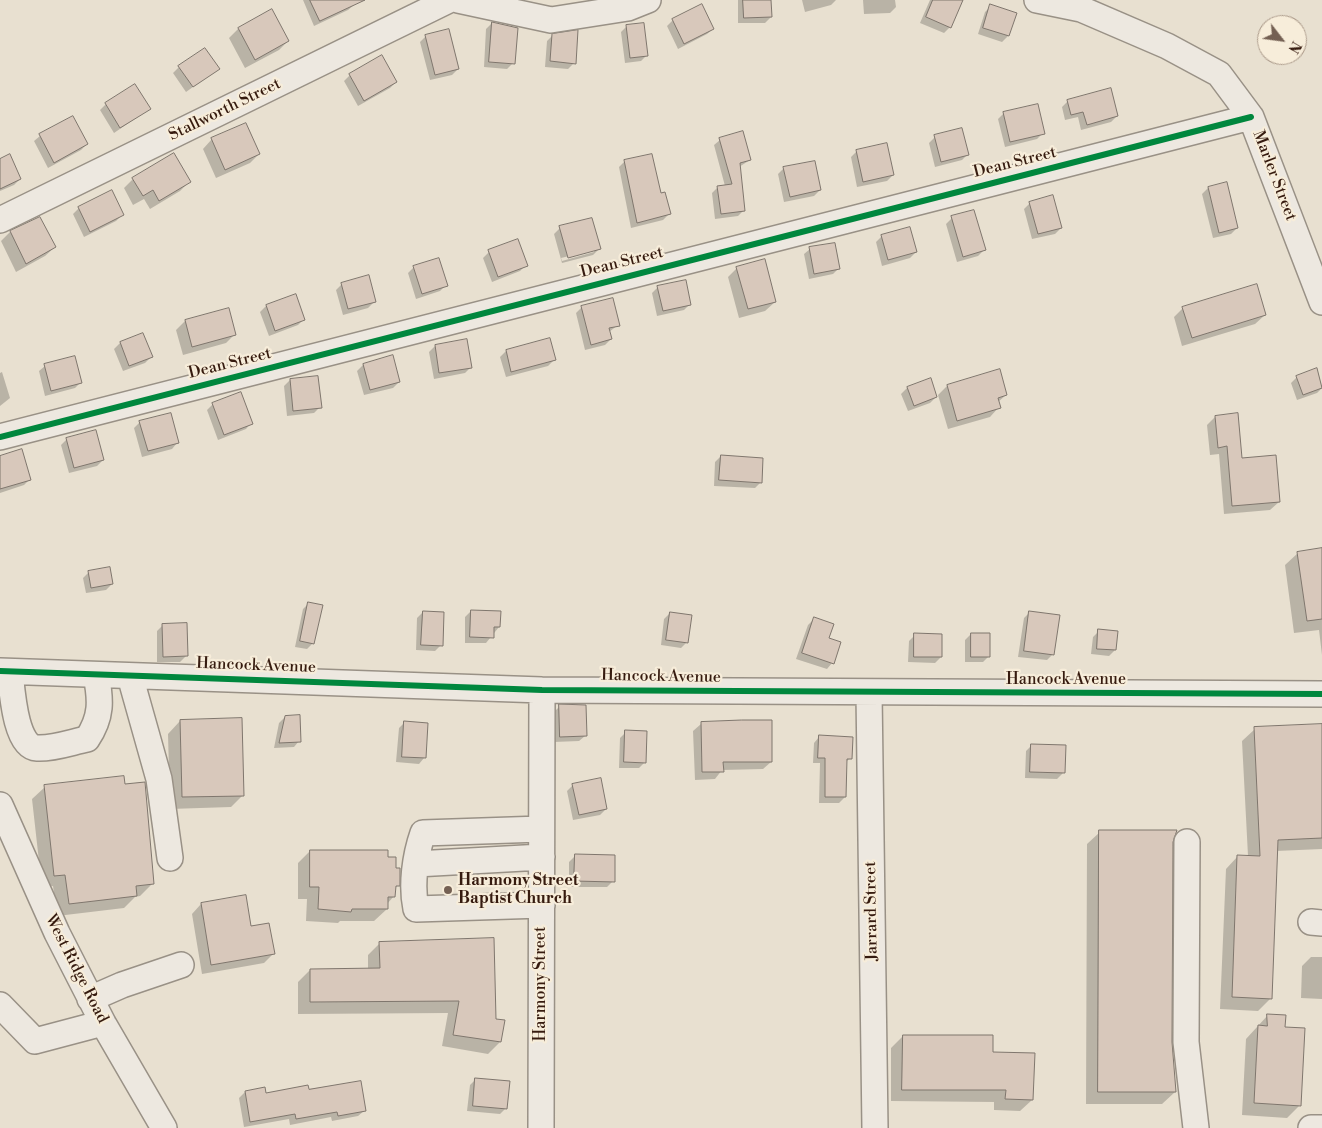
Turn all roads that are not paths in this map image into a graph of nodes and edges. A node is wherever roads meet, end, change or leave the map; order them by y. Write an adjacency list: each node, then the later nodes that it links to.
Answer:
1 (449, 0): 6 (street, Stallworth Street)
2 (458, 0): 3 (street)
3 (648, 0)
4 (1037, 0): 5 (street, Marler Street)
5 (1252, 117): 7 (street, Marler Street); 8 (street, Dean Street)
6 (0, 220)
7 (1322, 302)
8 (0, 437)
9 (5, 671): 10 (street, Hancock Avenue); 10 (street)
10 (96, 675): 11 (street, Hancock Avenue)
11 (130, 676): 12 (street, Hancock Avenue); 18 (street)
12 (542, 690): 13 (street, Hancock Avenue); 16 (street, Harmony Street)
13 (869, 693): 14 (street, Hancock Avenue); 28 (street, Jarrard Street)
14 (1322, 694)
15 (0, 804): 23 (street, West Ridge Road)
16 (542, 829): 19 (street, Harmony Street); 20 (street)
17 (1187, 842): 29 (street)
18 (170, 858)
19 (542, 858): 20 (street); 21 (street, Harmony Street)
20 (416, 864): 21 (street)
21 (542, 905): 27 (street, Harmony Street)
22 (181, 966): 23 (street)
23 (90, 999): 25 (street, West Ridge Road)
24 (0, 1005): 25 (street)
25 (102, 1022): 26 (street, West Ridge Road)
26 (164, 1128)
27 (541, 1128)
28 (875, 1128)
29 (1196, 1128)
30 (1311, 1128): 31 (street)
31 (1322, 1128)

